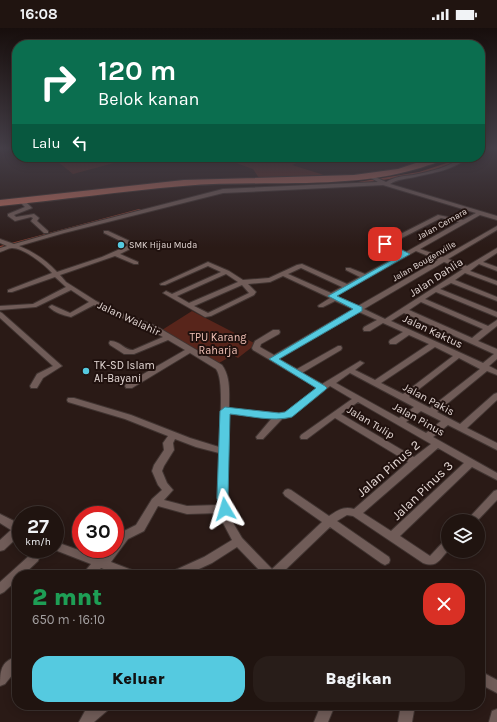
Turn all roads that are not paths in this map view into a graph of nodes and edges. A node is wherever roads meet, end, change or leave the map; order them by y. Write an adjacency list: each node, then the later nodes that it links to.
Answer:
1 (174, 181): 7 (highway)
2 (222, 181): 7 (highway)
3 (381, 181): 5 (street)
4 (388, 181): 5 (street)
5 (384, 183): 6 (street); 16 (street)
6 (401, 188): 11 (street); 12 (street)
7 (60, 196): 8 (highway); 9 (highway)
8 (0, 201): 9 (highway)
9 (23, 202): 15 (street)
10 (124, 212): 16 (street)
11 (478, 214): 12 (street); 13 (street, Jalan Cemara)
12 (496, 220)
13 (464, 222): 20 (street, Jalan Cemara); 24 (street)
14 (497, 228): 25 (street, Jalan Bougenville)
15 (46, 232): 16 (street); 18 (street)
16 (55, 232): 18 (street)
17 (106, 232): 23 (street)
18 (31, 238): 19 (street); 19 (street)
19 (7, 244): 21 (street); 32 (street, Jalan Walahir)
20 (416, 249): 24 (street, Jalan Cemara); 25 (street)
21 (0, 250)
22 (495, 253): 26 (street, Jalan Dahlia)
23 (114, 254): 27 (street); 32 (street)
24 (406, 254): 34 (street, Jalan Cemara)
25 (444, 260): 30 (street); 51 (street, Jalan Bougenville)
26 (478, 262): 29 (street); 30 (street, Jalan Dahlia)
27 (136, 263)
28 (348, 269): 34 (street)
29 (497, 269)
30 (466, 270): 35 (street, Jalan Dahlia); 37 (street)
31 (226, 272): 36 (street); 38 (street); 47 (street)
32 (56, 274): 40 (street, Jalan Walahir); 42 (street)
33 (283, 274): 36 (street); 39 (street); 43 (street, Jalan Kaktus)
34 (366, 277): 39 (street, Jalan Cemara)
35 (450, 280): 41 (street, Jalan Dahlia); 45 (street)
36 (242, 282): 47 (street); 47 (street)
37 (497, 283)
38 (163, 284)
39 (348, 287): 43 (street, Jalan Cemara)
40 (70, 288): 46 (street, Jalan Walahir); 50 (street)
41 (436, 290): 44 (street, Jalan Dahlia); 54 (street)
42 (10, 291)
43 (333, 297): 48 (street, Jalan Cemara); 51 (street, Jalan Kaktus)
44 (420, 299): 52 (street, Jalan Dahlia); 58 (street)
45 (497, 299)
46 (94, 302): 49 (street); 61 (street, Jalan Walahir)
47 (189, 306)
48 (321, 306)
49 (52, 307)
50 (0, 308)
51 (359, 309): 55 (street, Jalan Kaktus); 71 (street, Jalan Bougenville)
52 (404, 310): 55 (street, Jalan Dahlia); 62 (street)
53 (0, 314): 79 (street)
54 (497, 315)
55 (384, 320): 57 (street, Jalan Dahlia); 60 (street, Jalan Kaktus)
56 (497, 322): 58 (street)
57 (367, 329)
58 (488, 329): 62 (street)
59 (276, 332): 71 (street)
60 (408, 332): 63 (street); 65 (street, Jalan Kaktus)
61 (169, 338): 64 (street); 67 (street, Jalan Walahir)
62 (473, 341): 68 (street)
63 (393, 342)
64 (114, 343)
65 (434, 344): 69 (street, Jalan Kaktus); 78 (street)
66 (338, 348): 75 (street)
67 (190, 350): 80 (street); 87 (street, Jalan Walahir)
68 (497, 352)
69 (459, 355): 73 (street, Jalan Kaktus); 84 (street)
70 (497, 355): 73 (street)
71 (273, 359): 75 (street)
72 (360, 363): 74 (street)
73 (484, 367): 76 (street, Jalan Kaktus); 88 (street)
74 (350, 370): 77 (street); 78 (street, Jalan Pakis)
75 (296, 373): 81 (street)
76 (497, 373)
77 (330, 383): 81 (street); 83 (street, Jalan Pinus)
78 (376, 383): 84 (street, Jalan Pakis)
79 (34, 386)
80 (129, 386)
81 (322, 388): 90 (street)
82 (497, 396): 93 (street)
83 (358, 398): 89 (street); 92 (street, Jalan Pinus)
84 (403, 398): 86 (street, Jalan Pakis)
85 (71, 400): 94 (street)
86 (420, 407): 88 (street, Jalan Pakis); 92 (street)
87 (225, 411): 90 (street); 100 (street, Jalan Walahir)
88 (431, 412): 91 (street, Jalan Pakis)
89 (336, 415): 96 (street); 101 (street, Jalan Tulip)
90 (279, 416): 95 (street)
91 (447, 421): 93 (street, Jalan Pakis); 97 (street)
92 (400, 422): 97 (street, Jalan Pinus)
93 (461, 428): 99 (street, Jalan Pakis)
94 (173, 436): 100 (street); 106 (street)
95 (260, 437)
96 (304, 437)
97 (427, 437): 98 (street, Jalan Pinus)
98 (437, 443): 101 (street, Jalan Pinus 2); 102 (street, Jalan Pinus)
99 (496, 445)
100 (224, 452): 107 (street, Jalan Walahir)
101 (415, 462): 108 (street, Jalan Pinus 2)
102 (470, 462): 103 (street, Jalan Pinus); 113 (street, Jalan Pinus 3)
103 (497, 477)
104 (288, 494): 111 (street)
105 (497, 494): 109 (street)
106 (156, 502): 107 (street); 112 (street)
107 (225, 509): 114 (street, Jalan Walahir)
108 (356, 512): 111 (street); 113 (street)
109 (478, 514)
110 (0, 518): 115 (street)
111 (330, 521): 120 (street); 127 (street)
112 (124, 536)
113 (392, 537): 117 (street)
114 (238, 541): 125 (street); 126 (street, Jalan Walahir)
115 (0, 547)
116 (64, 549): 121 (street)
117 (441, 551)
118 (34, 558): 122 (street)
119 (105, 558): 121 (street)
120 (385, 560)
121 (101, 563): 123 (street); 124 (street)
122 (21, 570)
123 (93, 570)
124 (120, 570)
125 (186, 570)
126 (267, 570)
127 (277, 570)
128 (12, 578): 129 (street)
129 (0, 589)
130 (12, 665): 131 (street)
131 (0, 680)
132 (485, 680): 133 (street)
133 (497, 688)
134 (97, 710): 138 (street)
135 (326, 710): 139 (street)
136 (407, 710): 140 (street)
137 (497, 716): 141 (street)
138 (86, 722)
139 (321, 722)
140 (405, 722)
141 (496, 722)

